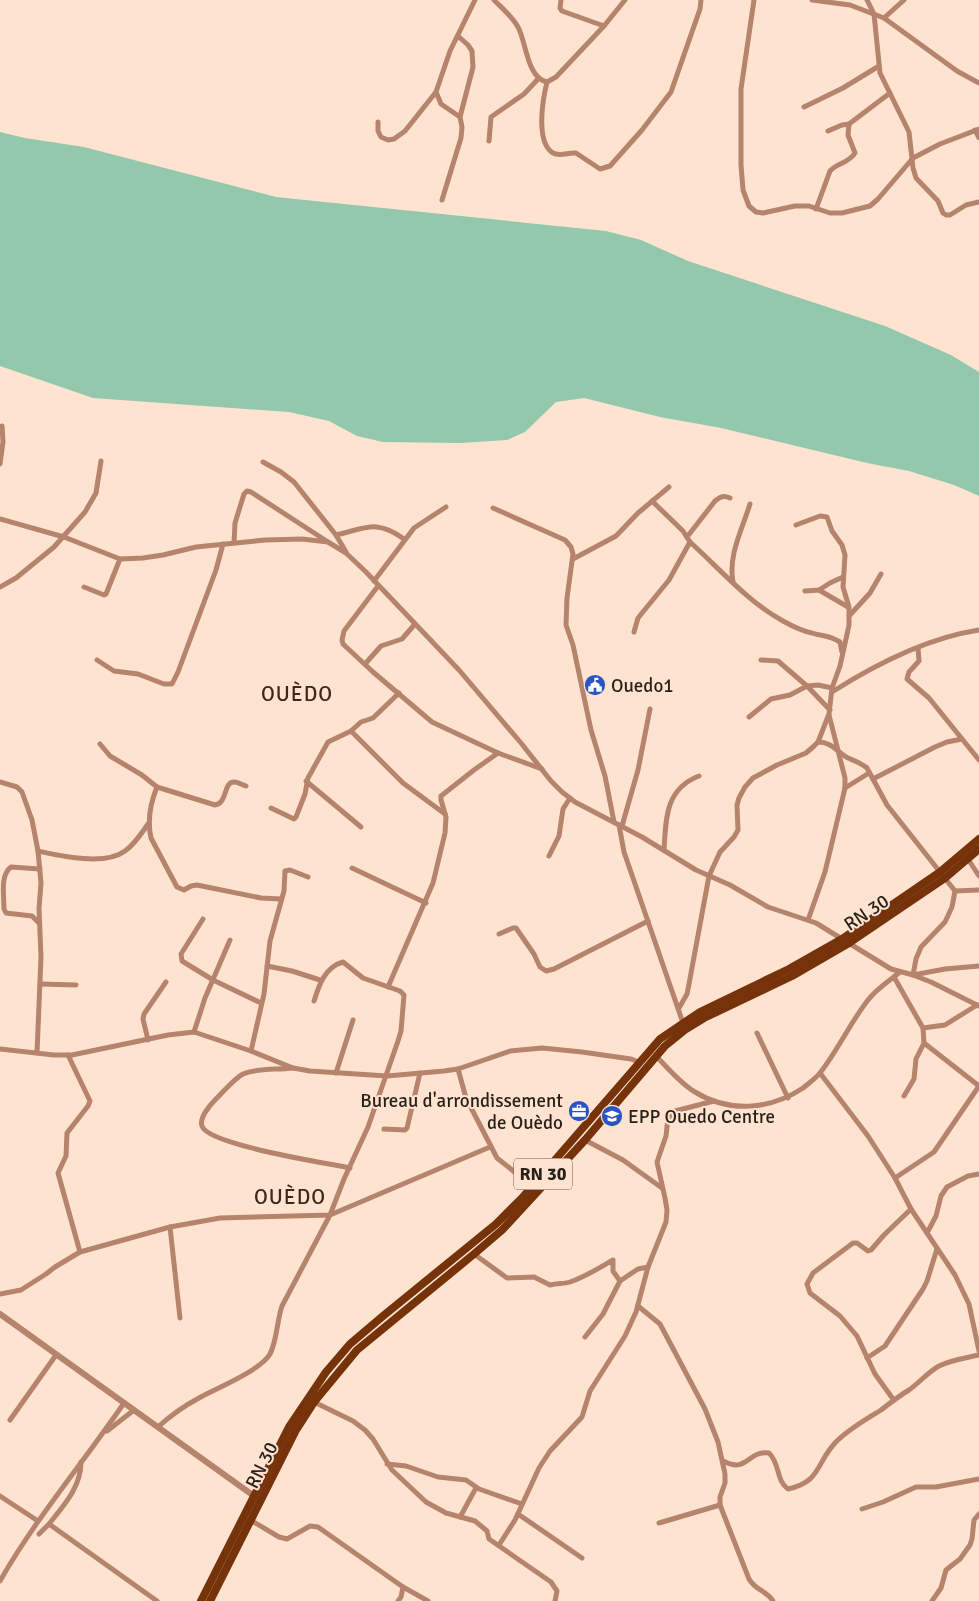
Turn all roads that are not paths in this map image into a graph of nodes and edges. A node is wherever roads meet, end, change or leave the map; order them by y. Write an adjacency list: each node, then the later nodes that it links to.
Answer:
1 (475, 0): 13 (street)
2 (494, 0): 15 (street)
3 (561, 0): 12 (street)
4 (625, 0): 12 (street)
5 (701, 0): 16 (street)
6 (754, 0): 33 (street)
7 (812, 0): 10 (street)
8 (867, 0): 10 (street)
9 (904, 0): 11 (street)
10 (874, 14): 11 (street); 14 (street)
11 (884, 18): 17 (street)
12 (604, 26): 16 (street)
13 (458, 36): 18 (street); 23 (street)
14 (879, 66): 19 (street); 22 (street)
15 (539, 78): 16 (street); 29 (street)
16 (548, 82)
17 (979, 83)
18 (436, 92): 20 (street); 21 (street)
19 (890, 93): 25 (street); 30 (street)
20 (427, 104): 21 (street); 24 (street)
21 (441, 104): 23 (street)
22 (804, 107)
23 (460, 117): 31 (street)
24 (378, 122)
25 (849, 124): 27 (street); 33 (street)
26 (977, 130): 28 (street); 30 (street)
27 (828, 131)
28 (979, 138)
29 (489, 141)
30 (913, 158): 32 (street); 33 (street)
31 (442, 200)
32 (979, 202)
33 (816, 209)
34 (2, 426): 37 (street)
35 (101, 461): 47 (street)
36 (263, 462): 46 (street)
37 (0, 464)
38 (669, 487): 40 (street)
39 (730, 498): 49 (street)
40 (652, 501): 49 (street); 55 (street)
41 (750, 504): 59 (street)
42 (446, 507): 48 (street)
43 (493, 508): 55 (street)
44 (0, 519): 47 (street)
45 (796, 525): 57 (street)
46 (336, 535): 48 (street); 53 (street)
47 (64, 537): 54 (street); 61 (street)
48 (404, 540): 58 (street)
49 (688, 540): 59 (street); 69 (street)
50 (328, 542): 51 (street); 51 (street); 53 (street)
51 (234, 543): 52 (street)
52 (224, 544): 54 (street); 74 (street)
53 (346, 553): 58 (street)
54 (120, 559): 62 (street)
55 (573, 559): 103 (street)
56 (881, 574): 66 (street)
57 (843, 577): 63 (street); 65 (street)
58 (374, 581): 60 (street)
59 (733, 582): 71 (street)
60 (378, 586): 67 (street); 76 (street)
61 (0, 587)
62 (84, 587)
63 (819, 590): 64 (street); 65 (street)
64 (805, 592)
65 (849, 607): 66 (street)
66 (849, 616): 70 (street)
67 (415, 624): 76 (street); 90 (street)
68 (979, 630): 72 (street)
69 (634, 632)
70 (846, 639): 71 (street); 73 (street)
71 (840, 642): 73 (street)
72 (918, 648): 78 (street); 84 (street)
73 (842, 654): 78 (street)
74 (97, 660)
75 (762, 660): 77 (street)
76 (364, 664): 79 (street)
77 (807, 686): 78 (street); 81 (street); 82 (street)
78 (832, 690): 81 (street)
79 (399, 693): 83 (street); 88 (street)
80 (650, 709): 103 (street)
81 (829, 712): 85 (street); 87 (street)
82 (748, 717)
83 (351, 731): 94 (street); 101 (street)
84 (962, 739): 89 (street); 93 (street)
85 (818, 742): 87 (street); 114 (street)
86 (100, 744): 97 (street)
87 (838, 750): 91 (street); 98 (street)
88 (498, 753): 90 (street); 101 (street)
89 (979, 760)
90 (542, 769): 99 (street)
91 (869, 772): 93 (street); 98 (street)
92 (699, 776): 107 (street)
93 (873, 779): 113 (street)
94 (306, 781): 100 (street); 104 (street)
95 (0, 782): 108 (street)
96 (246, 786): 97 (street)
97 (157, 787): 102 (street)
98 (845, 788): 122 (street)
99 (570, 798): 103 (street); 109 (street)
100 (271, 808)
101 (445, 814): 120 (street)
102 (148, 824): 108 (street); 119 (street)
103 (618, 824): 107 (street); 123 (street)
104 (361, 827)
105 (979, 839): 113 (main road, RN 30)
106 (979, 849): 110 (main road, RN 30)
107 (664, 850): 114 (street)
108 (38, 851): 112 (street)
109 (549, 856)
110 (968, 859): 113 (main road, RN 30); 115 (street)
111 (352, 868): 120 (street)
112 (40, 869): 124 (street); 124 (street)
113 (942, 875): 118 (street); 127 (main road, RN 30)
114 (708, 876): 122 (street); 142 (street)
115 (979, 876)
116 (308, 877): 119 (street)
117 (979, 890): 118 (street)
118 (956, 891): 131 (street)
119 (282, 899): 128 (street)
120 (426, 903): 138 (street)
121 (203, 919): 133 (street)
122 (808, 920): 127 (street)
123 (648, 921): 125 (street); 142 (street)
124 (40, 923): 136 (street)
125 (499, 934)
126 (230, 940): 133 (street)
127 (845, 941): 130 (street); 144 (main road, RN 30); 154 (main road, RN 30 / RN 30)
128 (267, 966): 134 (street); 140 (street)
129 (979, 966): 131 (street)
130 (900, 972): 131 (street); 132 (street)
131 (914, 975): 141 (street)
132 (894, 977): 145 (street); 160 (street)
133 (213, 980): 140 (street); 146 (street)
134 (320, 980): 138 (street); 139 (street)
135 (166, 982): 148 (street)
136 (40, 984): 137 (street); 152 (street)
137 (76, 985)
138 (388, 987): 161 (street)
139 (314, 1000)
140 (261, 1003): 151 (street)
141 (978, 1005): 145 (street)
142 (679, 1008): 144 (street)
143 (353, 1020): 158 (street)
144 (683, 1023): 155 (main road, RN 30)
145 (923, 1028): 149 (street)
146 (194, 1032): 148 (street); 151 (street)
147 (757, 1033): 164 (street)
148 (148, 1040): 153 (street)
149 (924, 1043): 162 (street); 163 (street)
150 (0, 1049): 152 (street)
151 (251, 1050): 156 (street)
152 (37, 1053): 153 (street)
153 (68, 1055): 179 (street)
154 (656, 1056): 165 (street); 167 (main road, RN 30 / RN 30)
155 (639, 1062): 157 (street); 172 (main road, RN 30)
156 (293, 1068): 158 (street); 169 (street)
157 (458, 1069): 159 (street); 168 (street)
158 (336, 1073): 161 (street)
159 (420, 1073): 161 (street); 166 (street)
160 (820, 1073): 164 (street); 171 (street)
161 (387, 1076): 169 (street)
162 (979, 1086): 171 (street)
163 (904, 1096)
164 (788, 1098): 165 (street)
165 (714, 1101): 173 (street)
166 (384, 1129)
167 (585, 1140): 173 (street); 180 (main road, RN 30 / RN 30)
168 (490, 1147): 172 (street); 175 (street)
169 (350, 1168): 175 (street)
170 (979, 1174): 177 (street)
171 (895, 1178): 174 (street)
172 (532, 1186): 204 (main road, RN 30)
173 (662, 1188): 181 (street)
174 (911, 1209): 177 (street); 190 (street)
175 (330, 1215): 176 (street); 196 (street)
176 (170, 1227): 179 (street); 186 (street)
177 (927, 1233): 178 (street)
178 (937, 1249): 188 (street); 190 (street)
179 (80, 1252): 183 (street)
180 (474, 1254): 182 (street); 193 (main road, RN 30 / RN 30)
181 (648, 1267): 182 (street); 184 (street)
182 (620, 1281): 187 (street)
183 (0, 1294)
184 (638, 1306): 198 (street); 205 (street)
185 (0, 1314): 189 (street)
186 (180, 1318)
187 (586, 1337)
188 (979, 1353): 191 (street)
189 (56, 1354): 192 (street); 195 (street)
190 (867, 1358): 191 (street)
191 (893, 1399): 198 (street)
192 (124, 1402): 194 (street); 197 (street)
193 (314, 1402): 200 (street); 212 (main road, RN 30 / RN 30)
194 (134, 1410): 196 (street); 197 (street)
195 (10, 1420)
196 (158, 1427): 204 (street)
197 (101, 1436): 199 (street)
198 (722, 1461): 206 (street)
199 (81, 1462): 211 (street); 214 (street)
200 (387, 1464): 202 (street); 210 (street)
201 (979, 1479): 207 (street)
202 (476, 1488): 205 (street); 210 (street)
203 (0, 1496): 211 (street)
204 (254, 1496): 221 (main road, RN 30)
205 (522, 1504): 208 (street)
206 (720, 1505): 213 (street); 226 (street)
207 (862, 1509)
208 (518, 1514): 216 (street); 217 (street)
209 (979, 1514): 227 (street)
210 (460, 1517): 216 (street)
211 (38, 1521): 218 (street)
212 (252, 1521): 219 (street); 222 (main road, RN 30 / RN 30)
213 (659, 1523)
214 (48, 1524): 215 (street); 220 (street)
215 (39, 1534)
216 (499, 1545): 225 (street)
217 (582, 1558)
218 (0, 1581)
219 (403, 1587): 223 (street); 224 (street)
220 (157, 1601)
221 (201, 1601)
222 (210, 1601)
223 (398, 1601)
224 (428, 1601)
225 (555, 1601)
226 (773, 1601)
227 (932, 1601)

